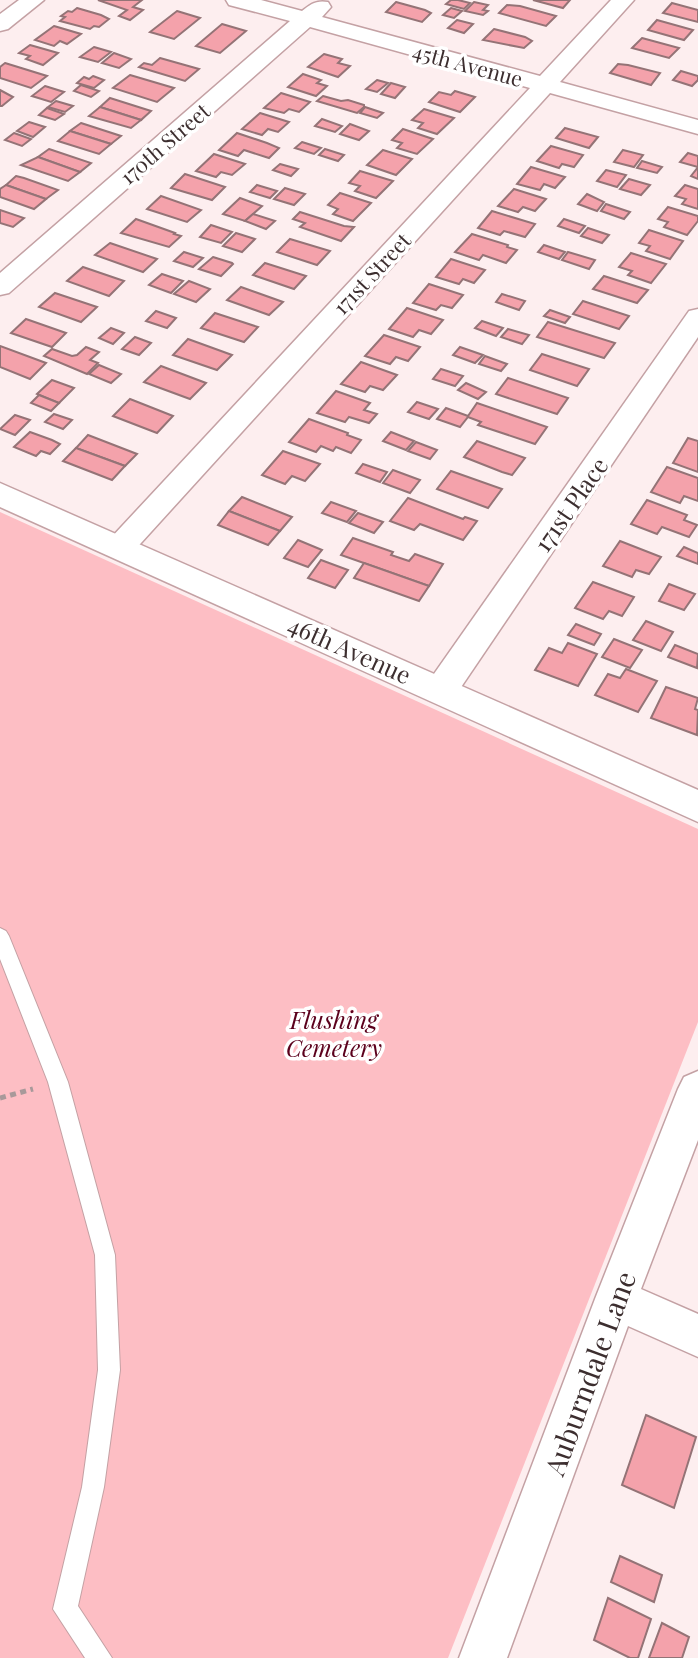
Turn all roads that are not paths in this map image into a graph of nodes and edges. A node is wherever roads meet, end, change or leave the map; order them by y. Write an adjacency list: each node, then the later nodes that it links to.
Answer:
1 (33, 0): 6 (street)
2 (237, 0): 5 (street, 45th Avenue)
3 (328, 0): 5 (street, 170th Street)
4 (623, 0): 7 (street, 171st Street)
5 (306, 19): 7 (street, 45th Avenue); 9 (street, 170th Street)
6 (0, 24)
7 (545, 85): 8 (street, 45th Avenue); 12 (street, 171st Street)
8 (698, 127)
9 (0, 287)
10 (698, 317): 13 (street, 171st Place)
11 (0, 494): 12 (street, 46th Avenue)
12 (120, 547): 13 (street, 46th Avenue)
13 (441, 690): 14 (street, 46th Avenue)
14 (698, 807)
15 (0, 936): 19 (lane)
16 (698, 1089): 17 (street, Auburndale Lane)
17 (616, 1299): 18 (street); 20 (street, Auburndale Lane)
18 (698, 1336)
19 (100, 1658)
20 (483, 1658)

